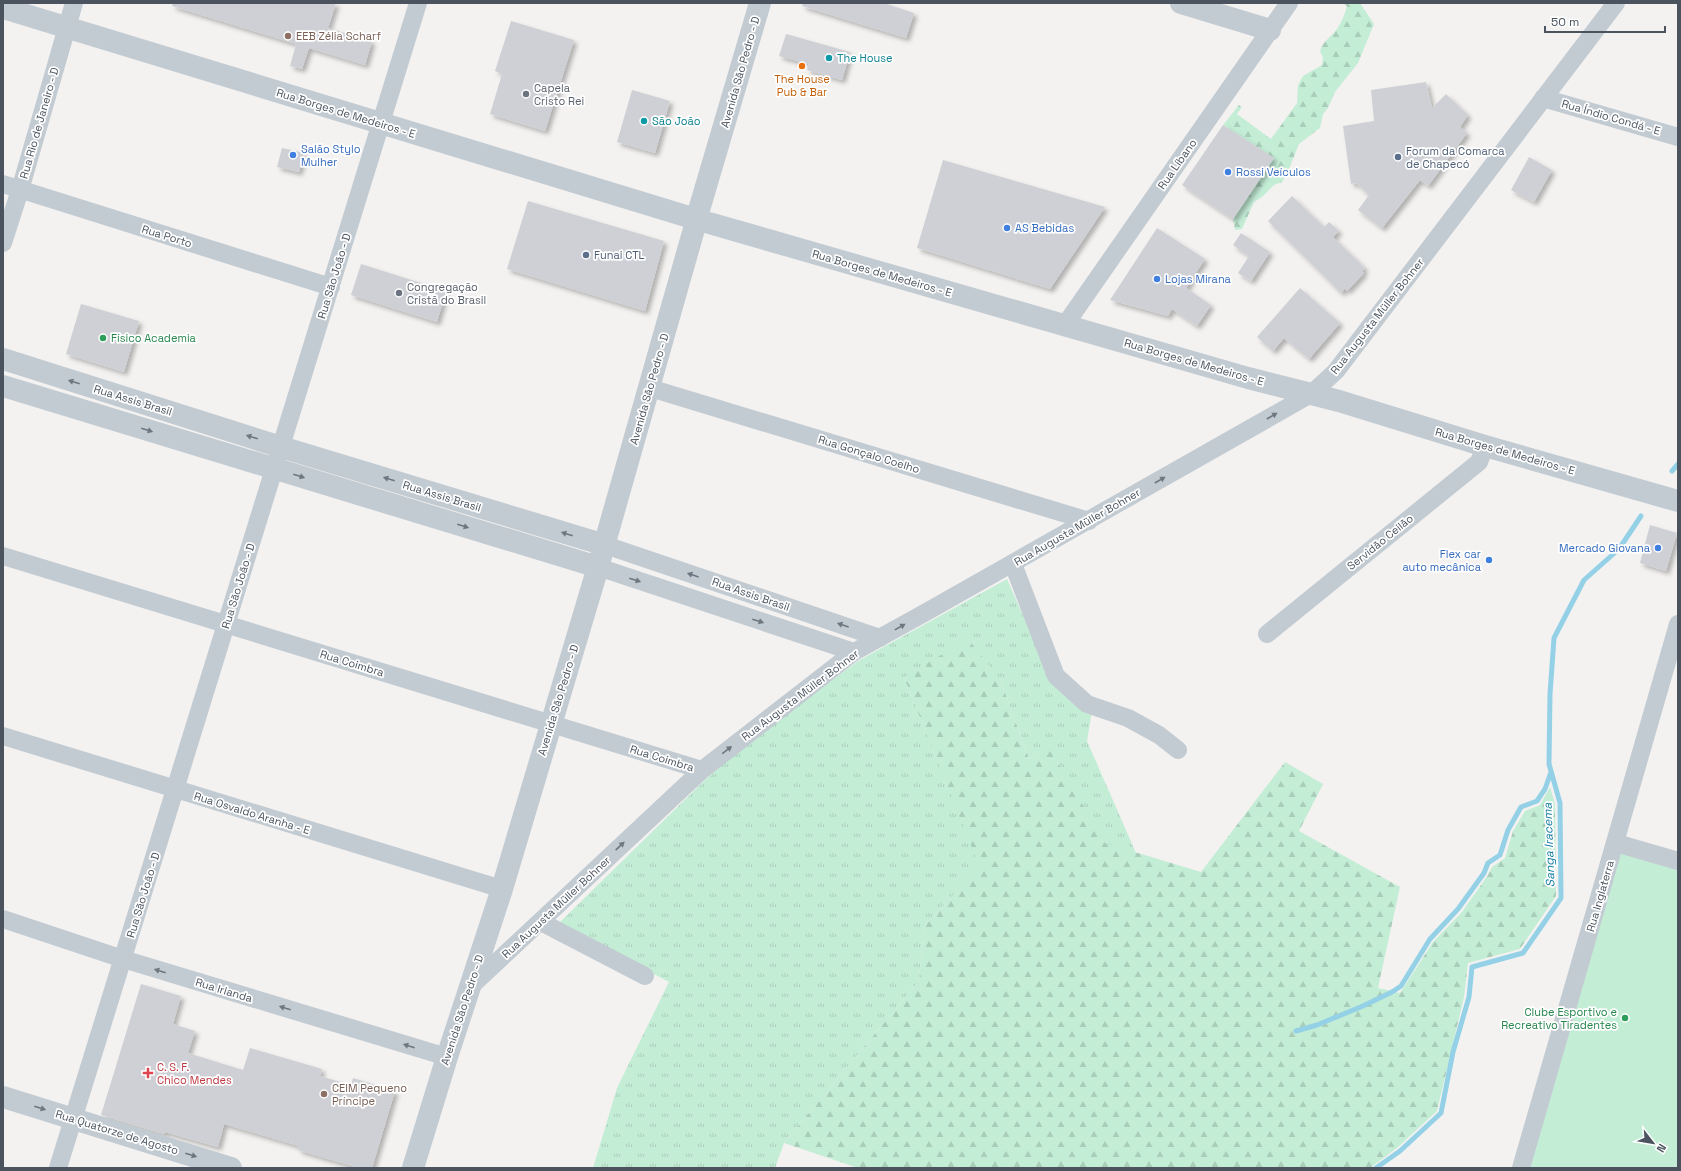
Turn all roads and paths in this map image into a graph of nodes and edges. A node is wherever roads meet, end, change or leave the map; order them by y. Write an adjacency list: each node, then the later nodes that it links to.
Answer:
1 (74, 3): 8 (street, Rua Rio de Janeiro - D)
2 (418, 3): 11 (street, Rua São João - D)
3 (760, 3): 15 (street, Avenida São Pedro - D)
4 (1181, 3): 9 (street)
5 (1289, 3): 9 (street, Rua Líbano)
6 (1616, 3): 10 (street, Rua Augusta Müller Bohner)
7 (3, 8): 8 (street, Rua Borges de Medeiros - E)
8 (67, 28): 11 (street, Rua Borges de Medeiros - E); 14 (street, Rua Rio de Janeiro - D)
9 (1270, 30): 18 (street, Rua Líbano)
10 (1543, 98): 12 (street, Rua Índio Condá - E); 22 (street, Rua Augusta Müller Bohner)
11 (381, 123): 15 (street, Rua Borges de Medeiros - E); 17 (street, Rua São João - D)
12 (1678, 137)
13 (3, 184): 14 (street, Rua Porto)
14 (20, 190): 16 (street, Rua Rio de Janeiro - D); 17 (street, Rua Porto)
15 (698, 220): 18 (street, Rua Borges de Medeiros - E); 21 (street, Avenida São Pedro - D)
16 (3, 243)
17 (330, 287): 26 (street, Rua São João - D)
18 (1065, 325): 22 (street, Rua Borges de Medeiros - E)
19 (3, 359): 23 (street, Rua Assis Brasil, one-way to 19)
20 (3, 386): 24 (street, Rua Assis Brasil)
21 (650, 388): 31 (street, Rua Gonçalo Coelho); 32 (street, Avenida São Pedro - D)
22 (1311, 394): 25 (street, Rua Borges de Medeiros - E); 31 (street, Rua Augusta Müller Bohner, one-way to 22)
23 (127, 398): 24 (street); 26 (street, Rua Assis Brasil, one-way to 23)
24 (120, 421): 27 (street, Rua Assis Brasil, one-way to 27)
25 (1485, 446): 29 (street, Rua Borges de Medeiros - E); 38 (street, Servidão Ceilão)
26 (282, 447): 27 (street, Rua São João - D); 28 (street, Rua Assis Brasil, one-way to 26)
27 (275, 468): 30 (street, Rua Assis Brasil, one-way to 30); 36 (street, Rua São João - D)
28 (440, 495): 30 (street); 32 (street, Rua Assis Brasil, one-way to 28)
29 (1678, 501)
30 (433, 517): 35 (street, Rua Assis Brasil, one-way to 35)
31 (1089, 521): 34 (street, Rua Augusta Müller Bohner)
32 (605, 545): 35 (street, Avenida São Pedro - D); 39 (street, Rua Assis Brasil, one-way to 32)
33 (3, 556): 36 (street, Rua Coimbra)
34 (1013, 564): 39 (street, Rua Augusta Müller Bohner, one-way to 34); 43 (street)
35 (598, 567): 40 (street, Rua Assis Brasil, one-way to 40); 41 (street, Avenida São Pedro - D)
36 (226, 624): 41 (street, Rua Coimbra); 45 (street, Rua São João - D)
37 (1678, 624): 46 (street, Rua Inglaterra)
38 (1267, 634)
39 (880, 638): 40 (street, Rua Augusta Müller Bohner)
40 (854, 652): 44 (street, Rua Augusta Müller Bohner, one-way to 40)
41 (550, 724): 44 (street, Rua Coimbra); 48 (street, Avenida São Pedro - D)
42 (3, 736): 45 (street, Rua Osvaldo Aranha - E)
43 (1178, 750)
44 (702, 770): 50 (street, Rua Augusta Müller Bohner, one-way to 44)
45 (176, 789): 48 (street, Rua Osvaldo Aranha - E); 51 (street, Rua São João - D)
46 (1616, 843): 47 (street); 60 (street, Rua Inglaterra)
47 (1678, 861)
48 (502, 889): 53 (street, Avenida São Pedro - D)
49 (3, 919): 51 (street, Rua Irlanda)
50 (541, 922): 52 (street); 53 (street, Rua Augusta Müller Bohner)
51 (123, 959): 54 (street, Rua Irlanda, one-way to 51); 56 (street, Rua São João - D)
52 (645, 976)
53 (470, 988): 54 (street, Avenida São Pedro - D)
54 (447, 1057): 59 (street, Avenida São Pedro - D)
55 (3, 1097): 56 (street, Rua Quatorze de Agosto, one-way to 56)
56 (73, 1118): 57 (street, Rua São João - D); 58 (street, Rua Quatorze de Agosto, one-way to 58)
57 (58, 1168)
58 (231, 1168)
59 (413, 1168)
60 (1521, 1168)

